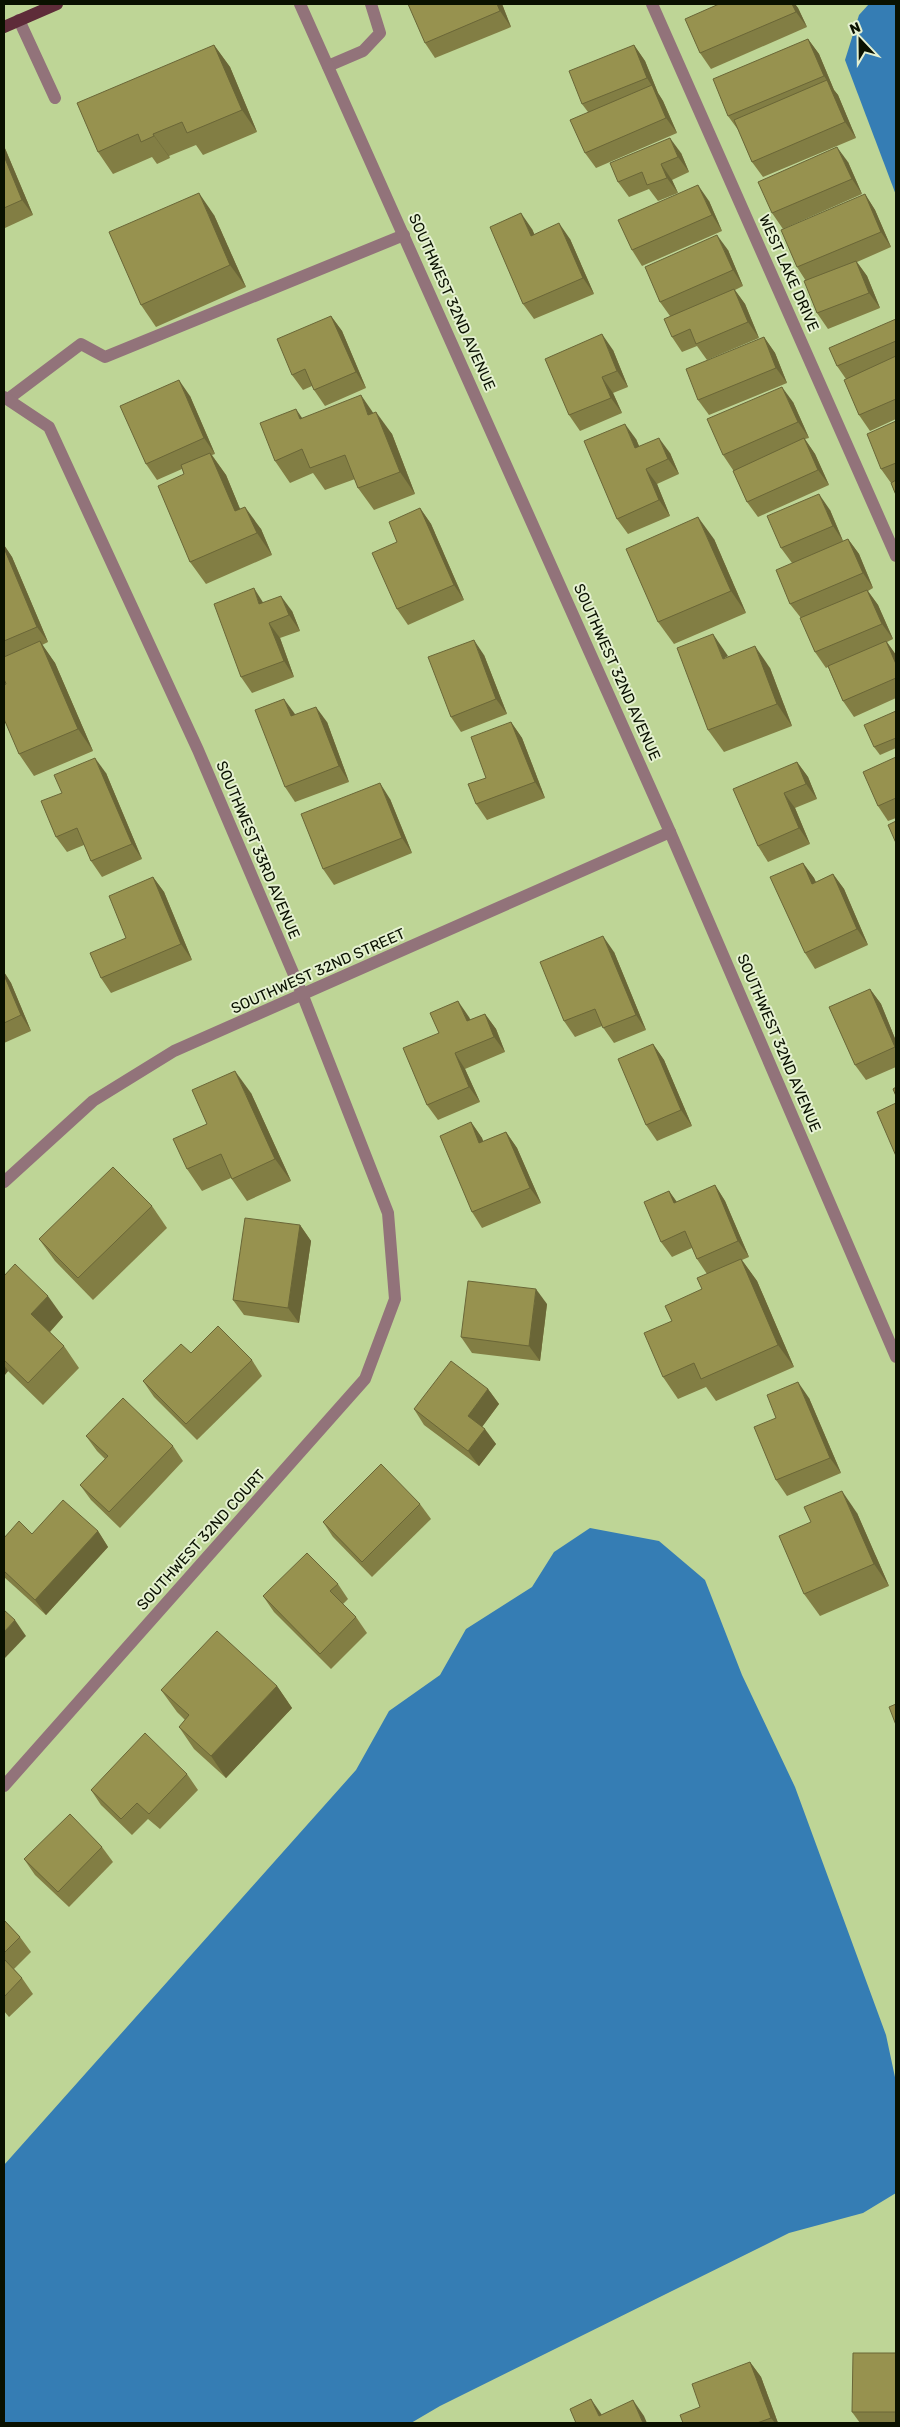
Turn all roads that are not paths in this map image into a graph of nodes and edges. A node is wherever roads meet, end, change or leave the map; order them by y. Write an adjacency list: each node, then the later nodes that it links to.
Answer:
1 (56, 4): 5 (main road)
2 (300, 4): 7 (street, SOUTHWEST 32ND AVENUE)
3 (371, 4): 7 (street)
4 (652, 4): 11 (street, WEST LAKE DRIVE)
5 (19, 20): 6 (main road); 8 (street)
6 (4, 27)
7 (328, 66): 9 (street, SOUTHWEST 32ND AVENUE)
8 (55, 98)
9 (404, 235): 10 (street); 12 (street, SOUTHWEST 32ND AVENUE)
10 (6, 398): 13 (street, SOUTHWEST 33RD AVENUE)
11 (896, 556)
12 (670, 832): 13 (street, SOUTHWEST 32ND STREET); 16 (street, SOUTHWEST 32ND AVENUE)
13 (303, 996): 14 (street, SOUTHWEST 32ND STREET); 15 (street, SOUTHWEST 33RD AVENUE)
14 (4, 1182)
15 (395, 1299): 17 (street, SOUTHWEST 32ND COURT)
16 (896, 1357)
17 (4, 1786)

